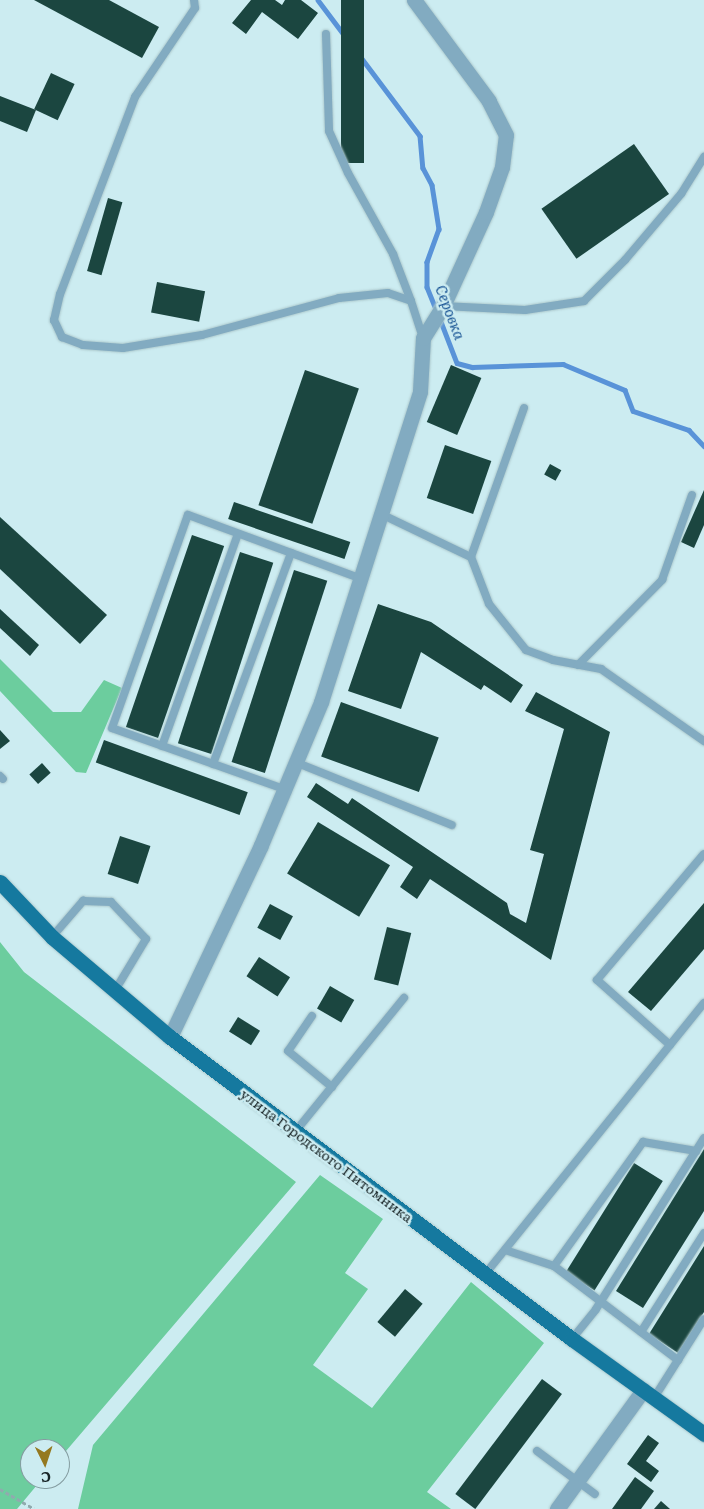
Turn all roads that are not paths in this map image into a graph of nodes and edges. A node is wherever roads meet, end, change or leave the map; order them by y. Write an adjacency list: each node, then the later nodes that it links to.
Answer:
1 (194, 0): 5 (lane)
2 (414, 0): 6 (street)
3 (326, 34): 5 (lane)
4 (704, 157): 6 (lane)
5 (411, 301): 7 (lane)
6 (443, 306): 7 (street)
7 (423, 338): 10 (street)
8 (524, 408): 13 (lane)
9 (692, 495): 15 (lane)
10 (379, 514): 13 (lane); 14 (street)
11 (238, 534): 12 (lane); 17 (lane); 17 (lane)
12 (291, 553): 14 (lane); 19 (lane)
13 (471, 557): 15 (lane)
14 (359, 578): 18 (street)
15 (578, 665): 16 (lane)
16 (704, 741)
17 (162, 746): 19 (lane)
18 (295, 762): 20 (street); 21 (lane)
19 (214, 764): 20 (lane)
20 (284, 789): 29 (street)
21 (452, 825)
22 (704, 854): 30 (lane)
23 (0, 882): 24 (main road, улица Городского Питомника)
24 (52, 937): 25 (main road, улица Городского Питомника); 25 (lane)
25 (114, 992): 29 (main road, улица Городского Питомника)
26 (404, 998): 31 (lane)
27 (704, 1003): 30 (lane)
28 (312, 1016): 31 (lane)
29 (170, 1037): 32 (main road, улица Городского Питомника)
30 (670, 1045): 36 (lane)
31 (332, 1087): 32 (lane)
32 (295, 1132): 38 (main road, улица Городского Питомника)
33 (704, 1138): 34 (lane)
34 (696, 1151): 37 (lane); 39 (lane)
35 (704, 1233): 41 (lane)
36 (505, 1250): 37 (lane); 38 (lane)
37 (554, 1266): 39 (lane)
38 (486, 1273): 42 (main road, улица Городского Питомника)
39 (600, 1302): 41 (lane); 42 (lane)
40 (704, 1319): 43 (lane)
41 (641, 1332): 43 (lane)
42 (572, 1339): 44 (main road, улица Городского Питомника)
43 (678, 1360): 44 (lane)
44 (649, 1394): 45 (main road, улица Городского Питомника); 47 (street)
45 (704, 1434)
46 (537, 1451): 47 (lane)
47 (578, 1481): 48 (lane); 49 (street)
48 (595, 1494)
49 (557, 1509)

